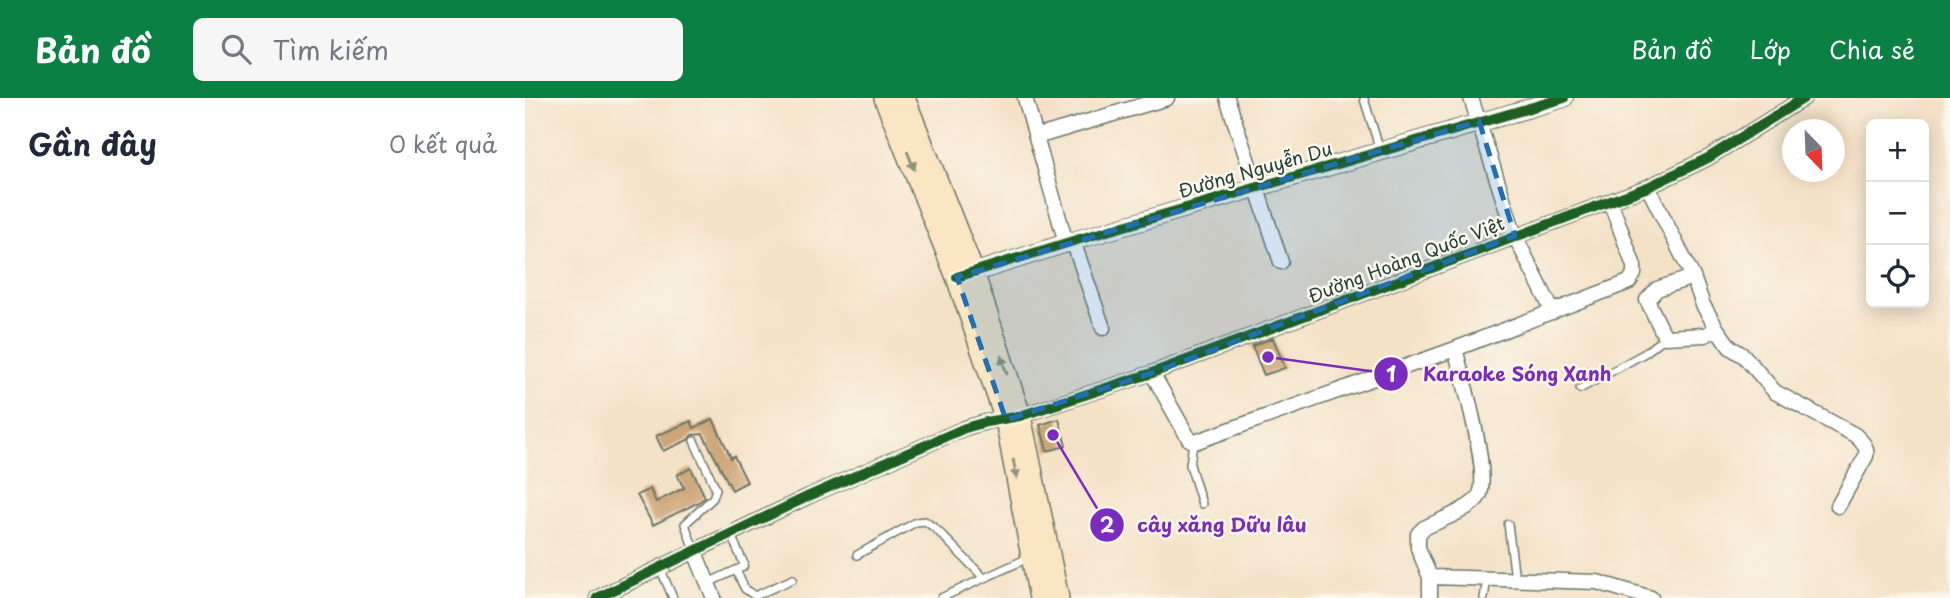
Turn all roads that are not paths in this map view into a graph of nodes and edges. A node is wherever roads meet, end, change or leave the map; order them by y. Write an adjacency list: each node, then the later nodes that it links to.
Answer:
1 (885, 98): 19 (main road, one-way to 19)
2 (904, 98): 19 (main road)
3 (1025, 98): 11 (street)
4 (1167, 98): 11 (street)
5 (1227, 98): 13 (street)
6 (1471, 98): 10 (street)
7 (1564, 98): 10 (street, Đường Nguyễn Du)
8 (1804, 98): 14 (street, Đường Hoàng Quốc Việt)
9 (1364, 99): 12 (lane)
10 (1479, 121): 12 (street, Đường Nguyễn Du); 16 (street)
11 (1036, 137): 17 (street)
12 (1380, 150): 13 (street, Đường Nguyễn Du)
13 (1257, 187): 17 (street, Đường Nguyễn Du); 18 (street)
14 (1648, 187): 15 (street, Đường Hoàng Quốc Việt); 20 (street)
15 (1610, 201): 16 (street, Đường Hoàng Quốc Việt); 21 (street)
16 (1515, 236): 21 (street); 26 (street, Đường Hoàng Quốc Việt)
17 (1070, 242): 19 (street, Đường Nguyễn Du); 22 (street)
18 (1281, 262)
19 (965, 275): 28 (main road)
20 (1693, 277): 23 (street); 24 (street)
21 (1553, 312): 25 (street)
22 (1103, 328)
23 (1717, 329): 24 (street); 32 (street)
24 (1665, 337): 27 (lane)
25 (1455, 349): 30 (street); 40 (street)
26 (1152, 373): 28 (street, Đường Hoàng Quốc Việt); 30 (street)
27 (1580, 389)
28 (1013, 418): 34 (street, Đường Hoàng Quốc Việt); 37 (main road, one-way to 37); 51 (main road)
29 (694, 440): 35 (lane)
30 (1193, 442): 31 (lane)
31 (1202, 504)
32 (1837, 506)
33 (1507, 524): 44 (lane)
34 (730, 532): 35 (street, Đường Hoàng Quốc Việt); 39 (lane)
35 (694, 550): 38 (street, Đường Hoàng Quốc Việt); 45 (street)
36 (857, 555): 41 (lane)
37 (1032, 556): 41 (lane); 50 (main road)
38 (660, 567): 46 (street, Đường Hoàng Quốc Việt); 47 (lane)
39 (736, 570): 42 (lane); 45 (lane)
40 (1430, 577): 43 (street); 52 (street)
41 (984, 578): 49 (lane)
42 (793, 579)
43 (1487, 579): 44 (street); 53 (lane)
44 (1515, 580): 54 (street)
45 (708, 583): 48 (street)
46 (597, 598)
47 (673, 598)
48 (714, 598)
49 (941, 598)
50 (1039, 598)
51 (1058, 598)
52 (1430, 598)
53 (1484, 598)
54 (1651, 598)

